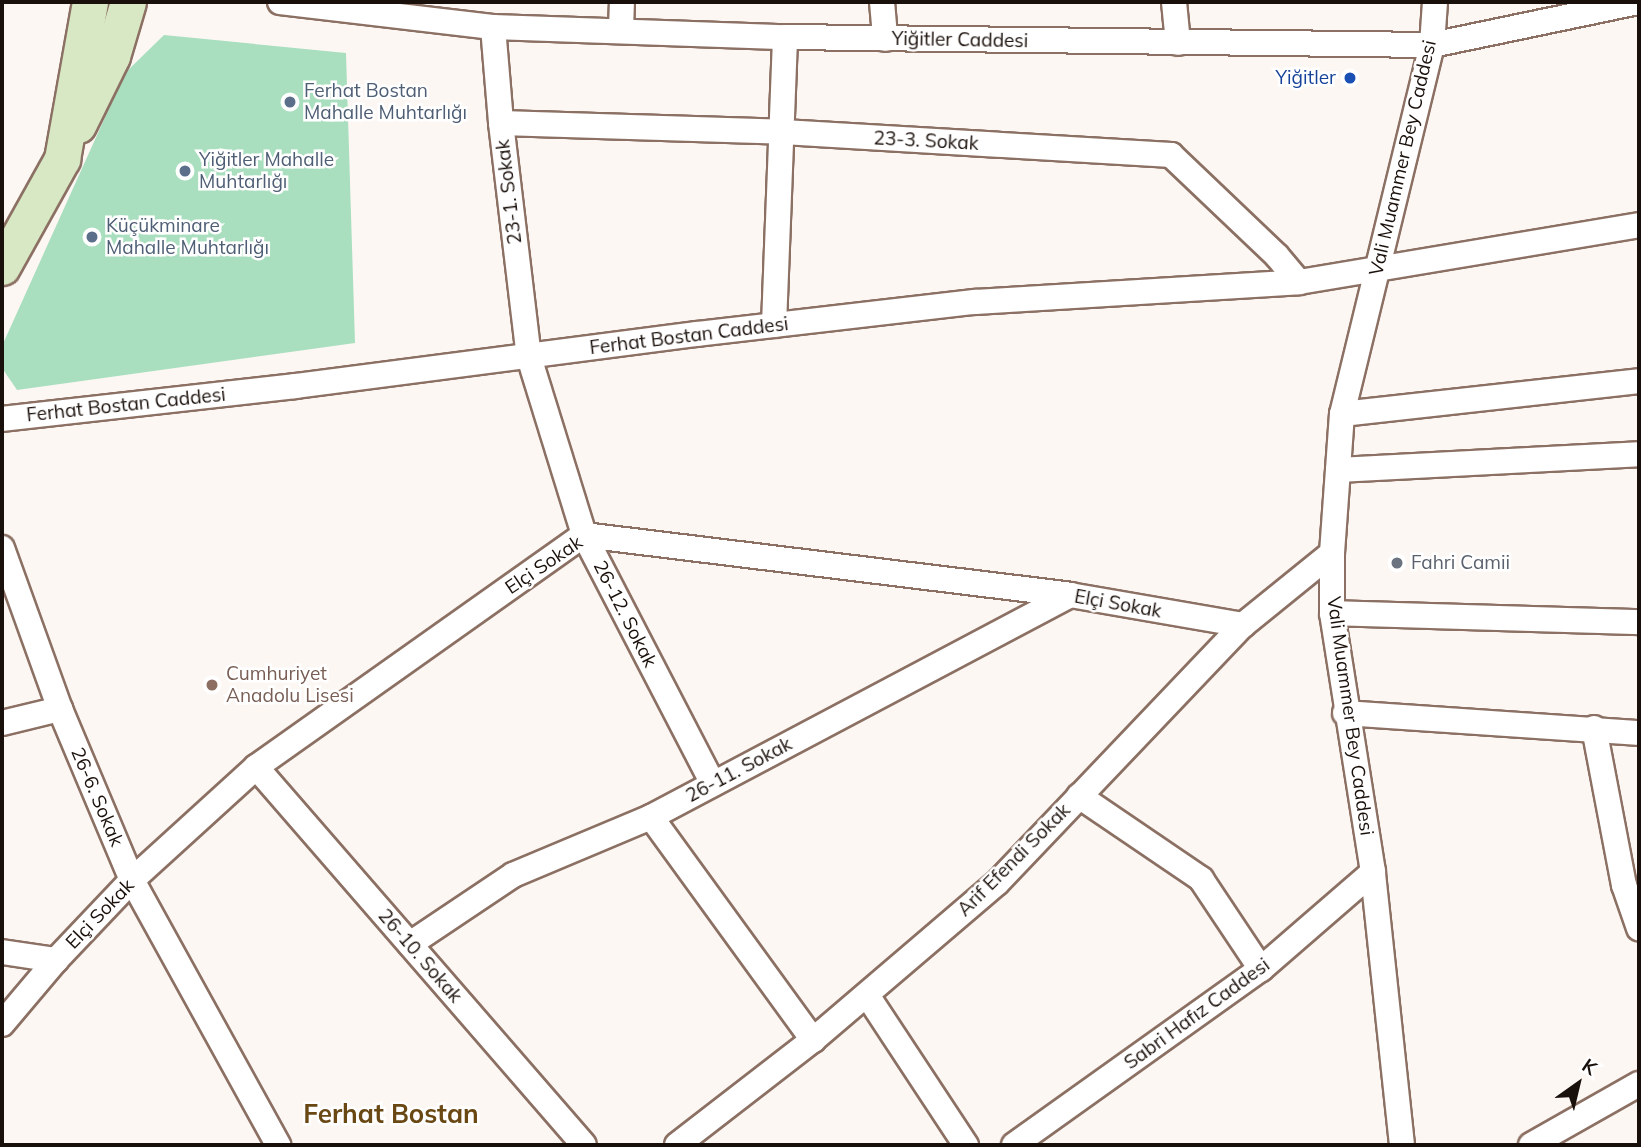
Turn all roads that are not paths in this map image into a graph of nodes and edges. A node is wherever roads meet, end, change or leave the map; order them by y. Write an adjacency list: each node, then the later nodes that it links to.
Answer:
1 (90, 2): 20 (main road)
2 (103, 2): 3 (main road)
3 (121, 2)
4 (128, 2): 20 (main road)
5 (280, 2): 11 (street, Yiğitler Caddesi)
6 (622, 2): 13 (street)
7 (881, 2): 15 (street)
8 (1174, 2): 16 (street)
9 (1435, 2): 17 (street, Vali Muammer Bey Caddesi)
10 (1637, 2): 17 (street, Yiğitler Caddesi)
11 (403, 9): 12 (street, Yiğitler Caddesi)
12 (493, 27): 13 (street, Yiğitler Caddesi); 18 (street, 23-1. Sokak)
13 (621, 29): 14 (street, Yiğitler Caddesi)
14 (786, 37): 15 (street, Yiğitler Caddesi); 19 (street)
15 (885, 39): 16 (street, Yiğitler Caddesi)
16 (1178, 43): 17 (street, Yiğitler Caddesi)
17 (1432, 45): 23 (street, Vali Muammer Bey Caddesi)
18 (500, 123): 19 (street, 23-3. Sokak); 26 (street, 23-1. Sokak)
19 (783, 132): 24 (street, 23-3. Sokak); 25 (street)
20 (62, 159): 22 (main road)
21 (1639, 225): 23 (street, Ferhat Bostan Caddesi)
22 (2, 267)
23 (1377, 268): 24 (street, Ferhat Bostan Caddesi); 28 (street, Vali Muammer Bey Caddesi)
24 (1299, 282): 25 (street, Ferhat Bostan Caddesi)
25 (774, 325): 26 (street, Ferhat Bostan Caddesi)
26 (529, 357): 29 (street, Ferhat Bostan Caddesi); 32 (street, 26-12. Sokak)
27 (1639, 381): 28 (street)
28 (1342, 414): 31 (street, Vali Muammer Bey Caddesi)
29 (2, 418)
30 (1639, 454): 31 (street)
31 (1338, 470): 34 (street, Vali Muammer Bey Caddesi)
32 (584, 535): 35 (street, Elçi Sokak); 44 (street, Elçi Sokak); 45 (street, 26-12. Sokak)
33 (2, 548): 39 (street, 26-6. Sokak)
34 (1332, 553): 36 (street, Vali Muammer Bey Caddesi); 38 (street, Arif Efendi Sokak)
35 (1070, 595): 38 (street, Elçi Sokak); 45 (street, 26-11. Sokak)
36 (1332, 613): 37 (street); 40 (street, Vali Muammer Bey Caddesi)
37 (1639, 622)
38 (1243, 625): 46 (street, Arif Efendi Sokak)
39 (60, 709): 41 (street); 49 (street, 26-6. Sokak)
40 (1345, 713): 42 (street); 48 (street, Vali Muammer Bey Caddesi)
41 (2, 723)
42 (1594, 728): 43 (street); 50 (street)
43 (1639, 733)
44 (256, 767): 49 (street, Elçi Sokak); 51 (street, 26-10. Sokak)
45 (713, 784): 47 (street, 26-11. Sokak)
46 (1079, 796): 54 (street); 55 (street, Arif Efendi Sokak)
47 (651, 817): 51 (street, 26-11. Sokak); 57 (street)
48 (1373, 872): 54 (street, Sabri Hafız Caddesi); 64 (street, Vali Muammer Bey Caddesi)
49 (132, 880): 53 (street, Elçi Sokak); 59 (street, 26-6. Sokak)
50 (1639, 928)
51 (410, 944): 60 (street, 26-10. Sokak)
52 (2, 951): 53 (street)
53 (56, 960): 56 (street, Elçi Sokak)
54 (1261, 969): 63 (street, Sabri Hafız Caddesi)
55 (867, 995): 57 (street, Arif Efendi Sokak); 62 (street)
56 (2, 1024)
57 (813, 1040): 61 (street, Arif Efendi Sokak)
58 (1639, 1084): 65 (street)
59 (274, 1144)
60 (584, 1145)
61 (677, 1145)
62 (966, 1145)
63 (1014, 1145)
64 (1402, 1145)
65 (1531, 1145)

